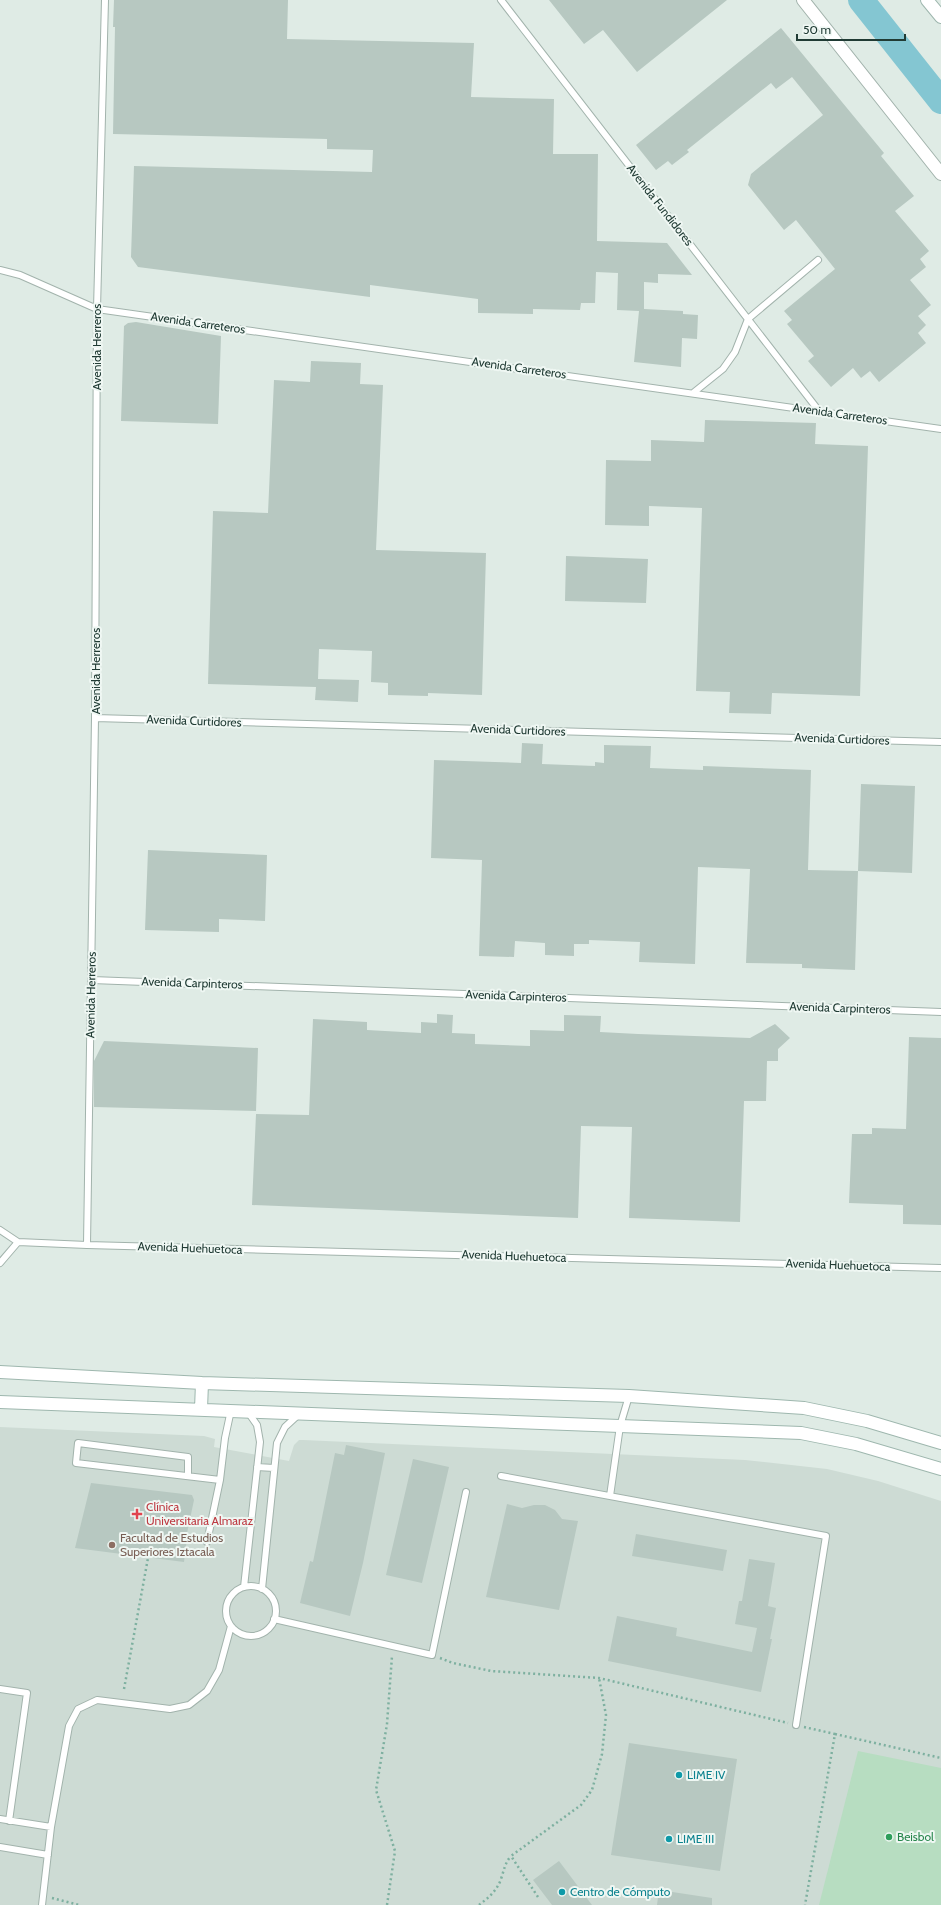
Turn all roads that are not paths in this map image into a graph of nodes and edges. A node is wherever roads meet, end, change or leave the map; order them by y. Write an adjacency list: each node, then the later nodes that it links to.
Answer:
1 (105, 0): 9 (lane, Avenida Herreros)
2 (501, 0): 10 (lane, Avenida Fundidores)
3 (803, 0): 6 (main road)
4 (928, 0): 5 (main road)
5 (941, 16)
6 (941, 174)
7 (818, 260): 10 (lane)
8 (0, 270): 9 (lane)
9 (97, 309): 11 (lane, Avenida Carreteros); 14 (lane, Avenida Herreros)
10 (748, 319): 11 (lane); 12 (lane, Avenida Fundidores)
11 (692, 393): 12 (lane, Avenida Carreteros)
12 (819, 411): 13 (lane, Avenida Carreteros)
13 (941, 428)
14 (95, 718): 15 (lane, Avenida Curtidores); 16 (lane, Avenida Herreros)
15 (941, 742)
16 (92, 980): 17 (lane, Avenida Carpinteros); 20 (lane, Avenida Herreros)
17 (941, 1012)
18 (0, 1230): 19 (lane)
19 (18, 1242): 20 (lane); 21 (lane)
20 (88, 1245): 22 (lane, Avenida Huehuetoca)
21 (0, 1264)
22 (941, 1268)
23 (0, 1372): 24 (main road)
24 (202, 1382): 25 (main road); 27 (main road)
25 (629, 1396): 31 (lane); 32 (main road)
26 (0, 1402): 27 (main road)
27 (201, 1409): 28 (main road)
28 (231, 1410): 29 (main road); 38 (lane)
29 (247, 1411): 30 (main road); 33 (lane)
30 (300, 1414): 31 (main road); 34 (lane)
31 (620, 1426): 35 (main road); 40 (lane)
32 (941, 1443)
33 (257, 1467): 34 (lane); 42 (lane)
34 (274, 1468): 43 (lane)
35 (941, 1469)
36 (188, 1476): 36 (lane); 38 (lane)
37 (501, 1476): 40 (lane)
38 (220, 1480): 41 (lane)
39 (466, 1492): 44 (lane)
40 (610, 1496): 47 (lane)
41 (206, 1542)
42 (244, 1587): 43 (lane); 45 (lane)
43 (262, 1589): 44 (lane)
44 (274, 1619): 45 (lane)
45 (231, 1626): 50 (lane)
46 (0, 1689): 49 (lane)
47 (796, 1725)
48 (0, 1820): 49 (lane)
49 (9, 1821): 50 (lane)
50 (51, 1827): 52 (lane)
51 (0, 1847): 52 (lane)
52 (48, 1855): 53 (lane)
53 (42, 1905)

